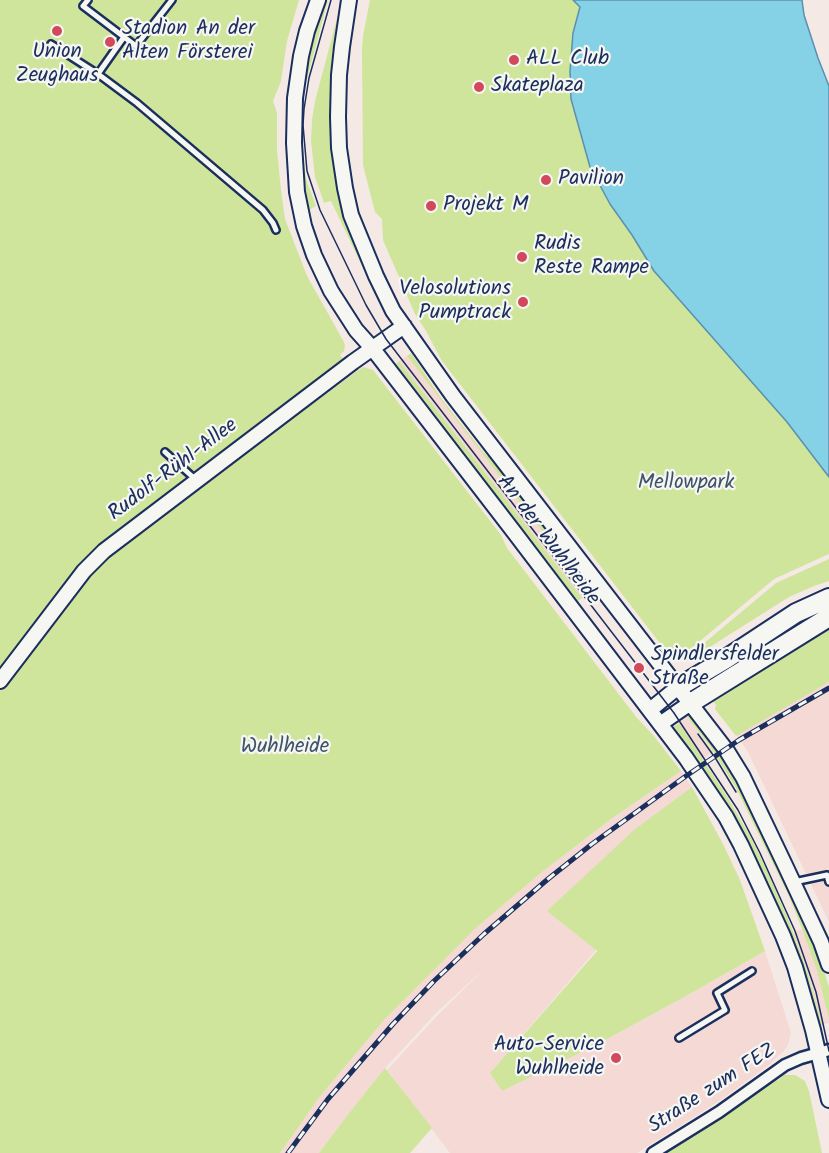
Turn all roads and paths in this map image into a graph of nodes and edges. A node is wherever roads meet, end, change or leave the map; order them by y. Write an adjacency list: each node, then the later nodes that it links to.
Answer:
1 (88, 0): 5 (lane)
2 (172, 0): 5 (lane)
3 (318, 0): 10 (main road, An der Wuhlheide)
4 (349, 0): 9 (main road, An der Wuhlheide)
5 (124, 38): 7 (lane)
6 (51, 44): 8 (lane)
7 (100, 71)
8 (276, 230)
9 (404, 326): 10 (main road, Rudolf-Rühl-Allee); 16 (main road, An der Wuhlheide)
10 (373, 349): 12 (main road, Rudolf-Rühl-Allee); 18 (main road, An der Wuhlheide)
11 (165, 452): 12 (lane)
12 (196, 480): 15 (main road, Rudolf-Rühl-Allee)
13 (829, 598): 16 (highway)
14 (829, 617): 17 (highway)
15 (0, 681)
16 (677, 688): 17 (main road, An der Wuhlheide); 18 (main road)
17 (689, 704): 19 (main road); 20 (main road, An der Wuhlheide)
18 (650, 710): 19 (main road, An der Wuhlheide)
19 (660, 724): 26 (main road, An der Wuhlheide)
20 (794, 882): 21 (lane); 22 (main road, An der Wuhlheide)
21 (829, 882)
22 (825, 941): 23 (main road, An der Wuhlheide)
23 (829, 965)
24 (752, 972): 25 (lane)
25 (679, 1038)
26 (824, 1051): 27 (main road, An der Wuhlheide); 28 (street, Straße zum FEZ)
27 (829, 1100)
28 (653, 1153)

